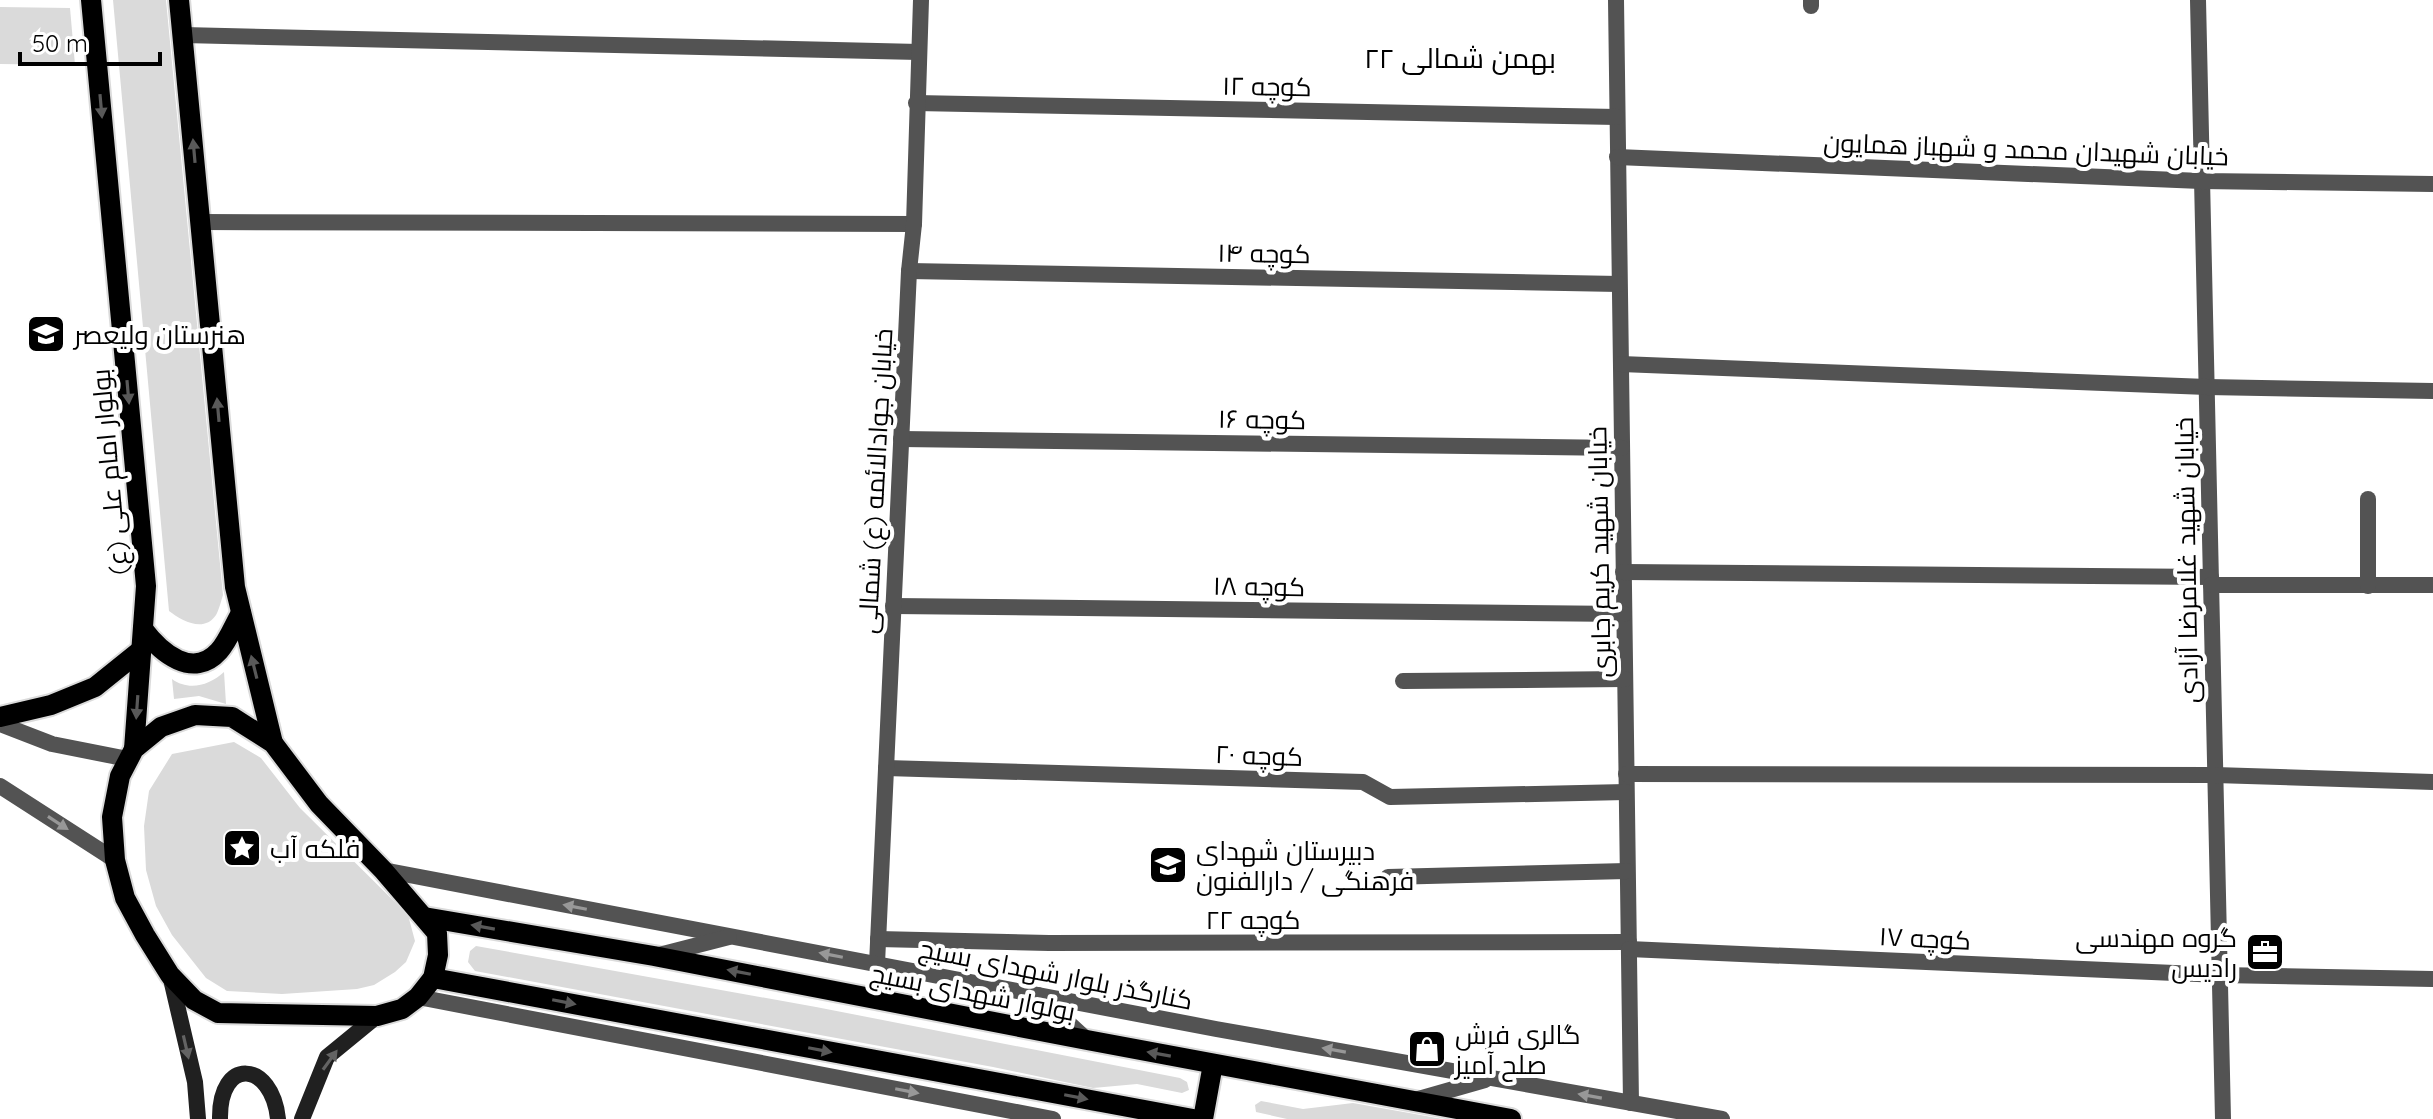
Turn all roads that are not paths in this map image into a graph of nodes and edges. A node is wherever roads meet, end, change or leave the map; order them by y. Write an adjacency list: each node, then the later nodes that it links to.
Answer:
1 (91, 0): 30 (main road, بولوار امام علی (ع), one-way to 30)
2 (179, 0): 6 (main road)
3 (921, 0): 7 (street, خیابان جوادالائمه (ع) شمالی)
4 (1616, 0): 9 (street, خیابان شهید کریم جابری)
5 (2198, 0): 11 (street, خیابان شهید غلامرضا آزادی)
6 (183, 35): 7 (street); 13 (main road, one-way to 6)
7 (919, 52): 8 (street, خیابان جوادالائمه (ع) شمالی)
8 (916, 103): 9 (street, کوچه ۱۲); 14 (street, خیابان جوادالائمه (ع) شمالی)
9 (1617, 117): 10 (street, خیابان شهید کریم جابری)
10 (1617, 157): 11 (street, خیابان شهیدان محمد و شهباز همایون); 16 (street, خیابان شهید کریم جابری)
11 (2201, 181): 12 (street, خیابان شهیدان محمد و شهباز همایون); 18 (street, خیابان شهید غلامرضا آزادی)
12 (2433, 184)
13 (200, 222): 14 (street); 28 (main road, one-way to 13)
14 (914, 224): 15 (street, خیابان جوادالائمه (ع) شمالی)
15 (909, 271): 16 (street, کوچه ۱۴); 20 (street, خیابان جوادالائمه (ع) شمالی)
16 (1619, 284): 17 (street, خیابان شهید کریم جابری)
17 (1621, 364): 18 (street); 21 (street, خیابان شهید کریم جابری)
18 (2207, 387): 19 (street); 24 (street, خیابان شهید غلامرضا آزادی)
19 (2433, 391)
20 (901, 439): 21 (street, کوچه ۱۶); 27 (street, خیابان جوادالائمه (ع) شمالی)
21 (1622, 448): 23 (street, خیابان شهید کریم جابری)
22 (2368, 499): 26 (street)
23 (1623, 572): 24 (street); 29 (street, خیابان شهید کریم جابری)
24 (2211, 581): 26 (street); 39 (street, خیابان شهید غلامرضا آزادی)
25 (2433, 585): 26 (street)
26 (2368, 586)
27 (893, 606): 29 (street, کوچه ۱۸); 37 (street, خیابان جوادالائمه (ع) شمالی)
28 (241, 613): 30 (main road); 35 (main road, one-way to 28)
29 (1624, 614): 31 (street, خیابان شهید کریم جابری)
30 (142, 639): 33 (main road); 36 (main road, بولوار امام علی (ع), one-way to 36)
31 (1625, 679): 32 (street); 38 (street, خیابان شهید کریم جابری)
32 (1403, 681)
33 (0, 717)
34 (0, 724): 36 (street)
35 (273, 743): 36 (main road); 44 (main road)
36 (131, 754): 43 (main road)
37 (886, 768): 42 (street, کوچه ۲۰); 49 (street, خیابان جوادالائمه (ع) شمالی)
38 (1626, 774): 39 (street); 42 (street, خیابان شهید کریم جابری)
39 (2215, 775): 40 (street); 54 (street, خیابان شهید غلامرضا آزادی)
40 (2433, 782)
41 (0, 786): 43 (street, one-way to 43)
42 (1626, 792): 45 (street, خیابان شهید کریم جابری)
43 (115, 860): 53 (main road)
44 (383, 870): 47 (main road); 48 (street, کنارگذر بلوار شهدای بسیج, one-way to 44)
45 (1627, 871): 46 (street); 50 (street, خیابان شهید کریم جابری)
46 (1388, 877)
47 (424, 917): 51 (main road, بولوار شهدای بسیج, one-way to 47); 55 (main road)
48 (731, 936): 51 (street); 52 (street, کنارگذر بلوار شهدای بسیج, one-way to 48)
49 (878, 939): 50 (street, کوچه ۲۲); 52 (street, خیابان جوادالائمه (ع) شمالی)
50 (1629, 946): 54 (street, کوچه ۱۷); 66 (street, خیابان شهید کریم جابری)
51 (654, 956): 61 (main road, بولوار شهدای بسیج, one-way to 51)
52 (877, 964): 57 (street, کنارگذر بلوار شهدای بسیج)
53 (170, 975): 59 (main road); 67 (main road, one-way to 67)
54 (2220, 975): 56 (street); 76 (street, خیابان شهید غلامرضا آزادی)
55 (433, 978): 58 (main road); 60 (main road, one-way to 60)
56 (2433, 979)
57 (1038, 995): 61 (street); 64 (street, کنارگذر بلوار شهدای بسیج, one-way to 57)
58 (418, 997): 59 (main road); 62 (street)
59 (377, 1016): 70 (main road, one-way to 59)
60 (652, 1019): 62 (street); 72 (main road, one-way to 72)
61 (1087, 1040): 63 (main road, بولوار شهدای بسیج, one-way to 61)
62 (700, 1051): 71 (street, one-way to 71)
63 (1213, 1064): 65 (main road, بولوار شهدای بسیج); 73 (main road)
64 (1491, 1078): 65 (street); 66 (street, کنارگذر بلوار شهدای بسیج, one-way to 64)
65 (1412, 1101): 74 (main road, بولوار شهدای بسیج)
66 (1631, 1103): 75 (street, کنارگذر بلوار شهدای بسیج)
67 (198, 1119)
68 (220, 1119): 69 (main road)
69 (278, 1119)
70 (302, 1119)
71 (1053, 1119)
72 (1193, 1119)
73 (1203, 1119)
74 (1511, 1119)
75 (1722, 1119)
76 (2223, 1119)

